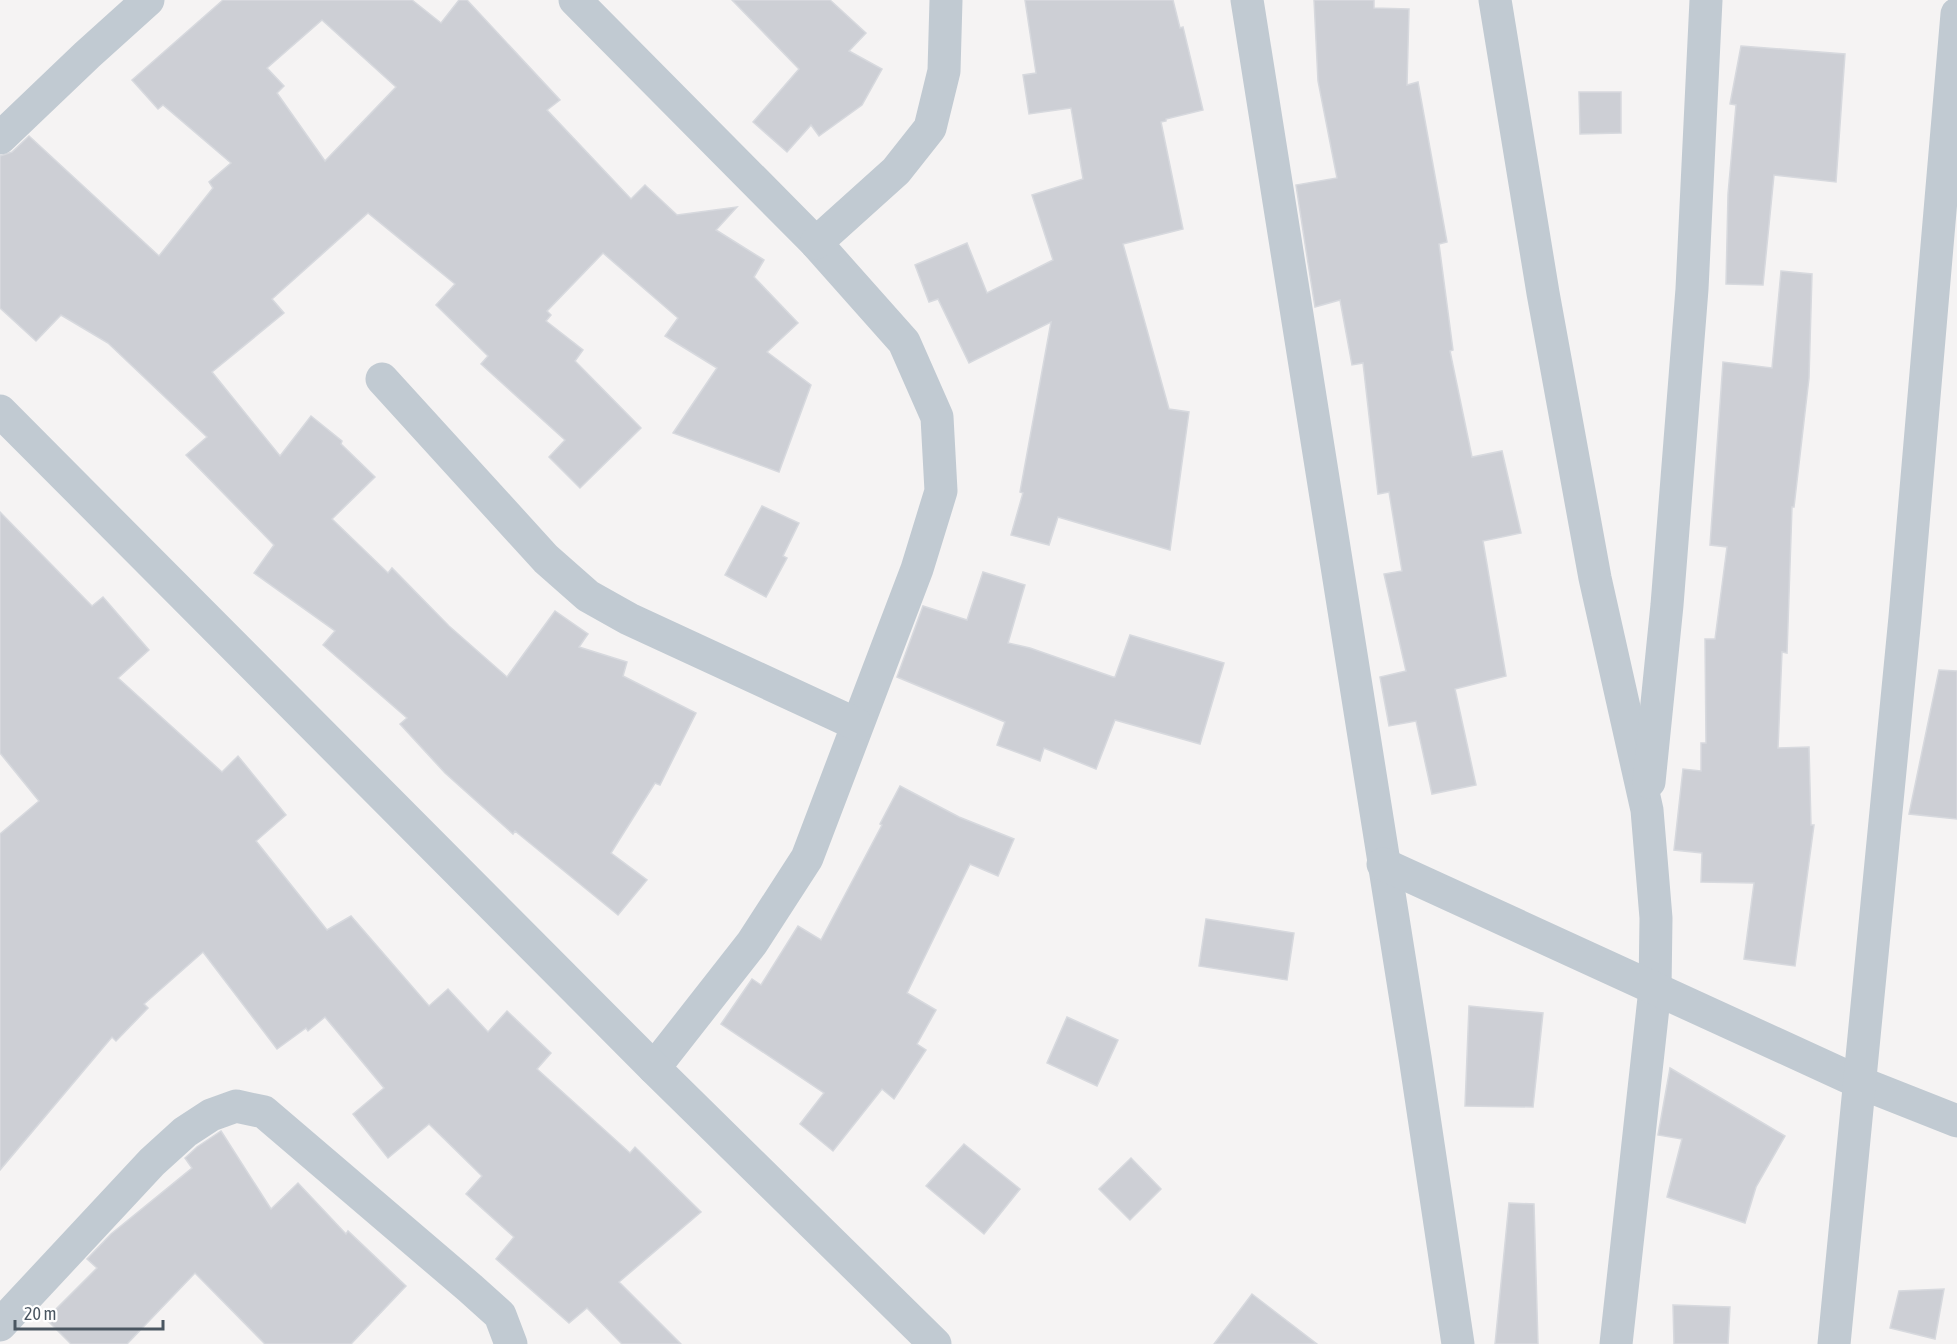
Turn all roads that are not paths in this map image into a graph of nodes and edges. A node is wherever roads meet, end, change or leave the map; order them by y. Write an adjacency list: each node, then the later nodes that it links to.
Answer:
1 (148, 0): 8 (street)
2 (575, 0): 9 (street)
3 (946, 0): 9 (street)
4 (1247, 0): 14 (street)
5 (1495, 0): 13 (street)
6 (1706, 0): 13 (street)
7 (1957, 14): 17 (street)
8 (0, 138)
9 (816, 243): 12 (street)
10 (382, 379): 12 (street)
11 (0, 411): 16 (street)
12 (856, 724): 16 (street)
13 (1647, 810): 15 (street)
14 (1383, 864): 15 (street); 22 (street)
15 (1655, 989): 17 (street); 23 (street)
16 (654, 1068): 21 (street)
17 (1861, 1083): 18 (street); 24 (street)
18 (1957, 1121)
19 (0, 1326): 20 (street)
20 (511, 1344)
21 (935, 1344)
22 (1458, 1344)
23 (1616, 1344)
24 (1834, 1344)

